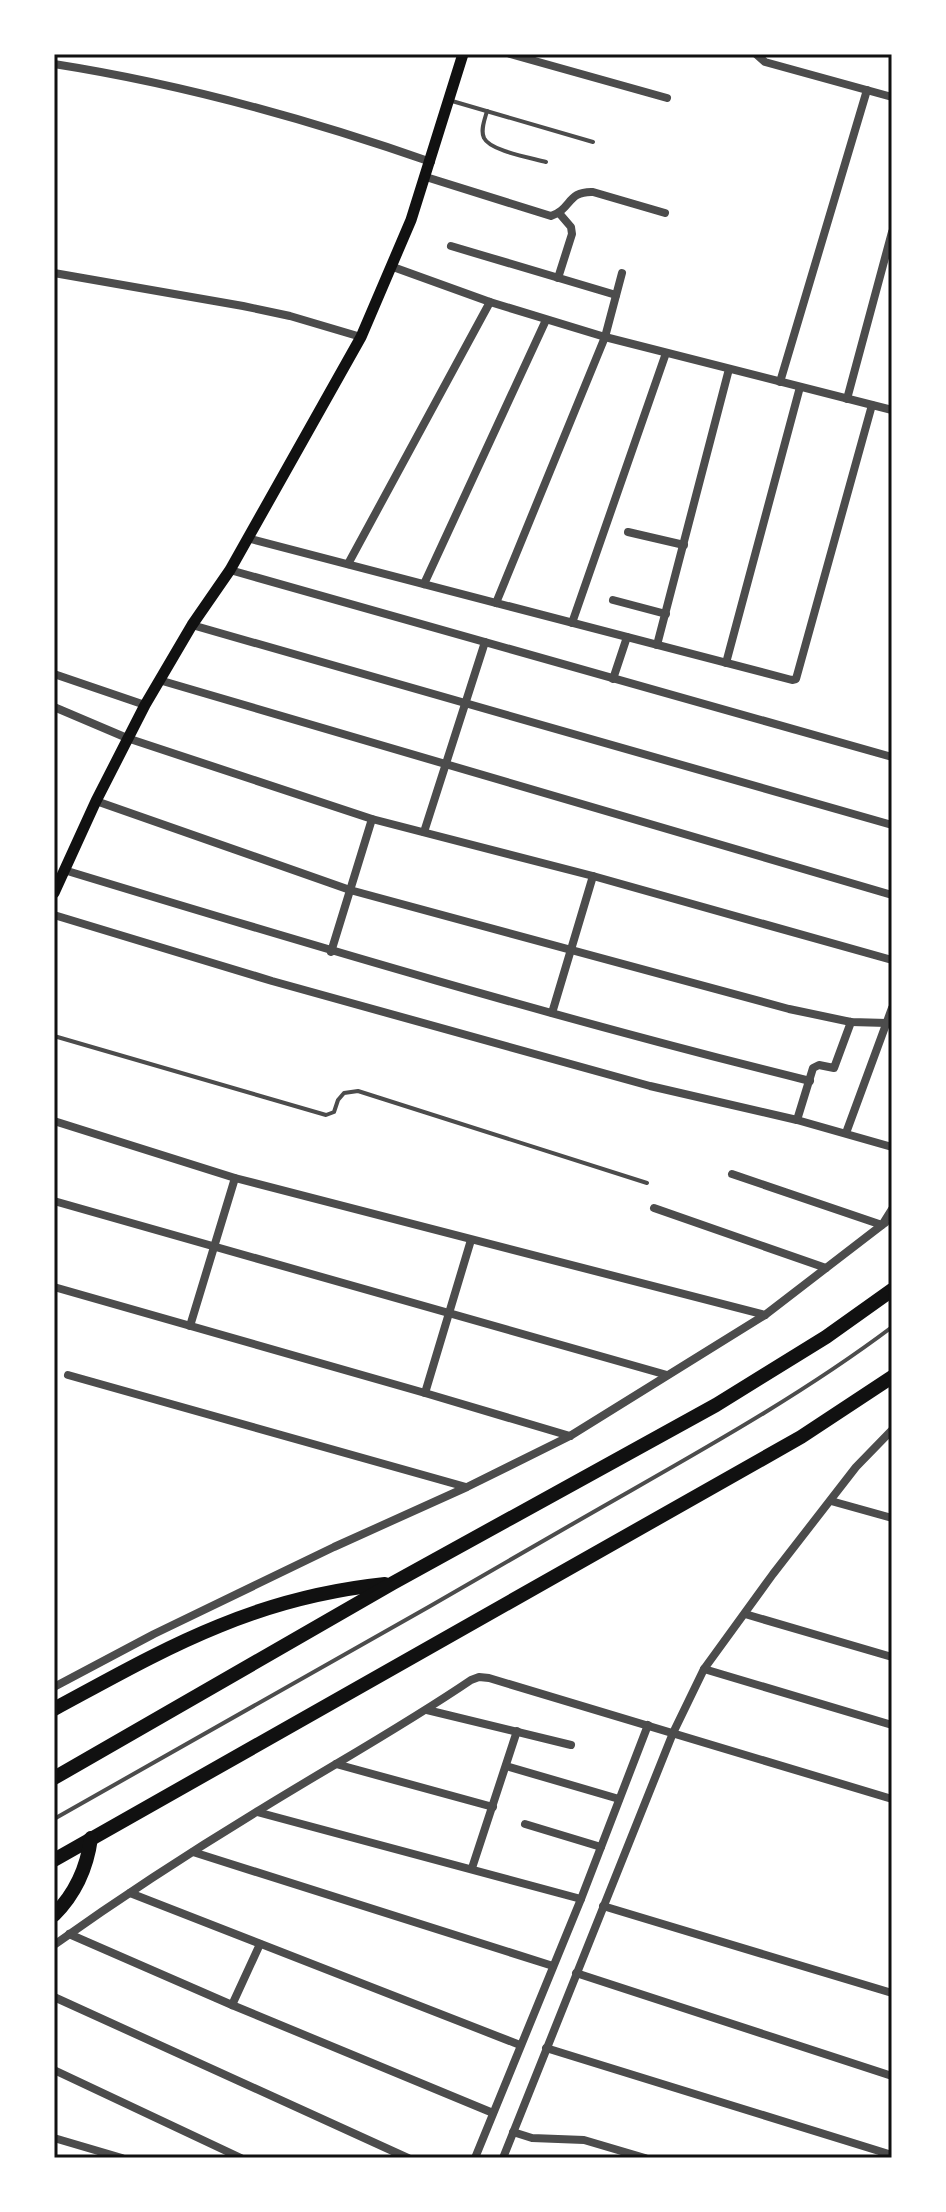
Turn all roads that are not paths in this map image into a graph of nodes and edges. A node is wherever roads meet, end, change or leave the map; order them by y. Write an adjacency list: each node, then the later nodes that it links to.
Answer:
1 (463, 54): 8 (main road)
2 (510, 54): 7 (street)
3 (756, 54): 5 (street)
4 (54, 64): 11 (street)
5 (867, 90): 6 (street); 29 (street)
6 (892, 97)
7 (667, 98)
8 (449, 100): 9 (lane); 11 (main road)
9 (487, 111): 10 (lane); 12 (lane)
10 (593, 142)
11 (431, 162): 13 (main road)
12 (546, 162)
13 (426, 177): 14 (street); 18 (main road)
14 (559, 213): 15 (street); 21 (street)
15 (665, 213)
16 (892, 232): 31 (street)
17 (451, 246): 21 (street)
18 (393, 267): 23 (street); 25 (main road)
19 (54, 273): 25 (street)
20 (622, 273): 22 (street)
21 (558, 278): 22 (street)
22 (616, 295): 26 (street)
23 (490, 302): 24 (street); 37 (street)
24 (546, 320): 26 (street); 39 (street)
25 (361, 337): 35 (main road)
26 (605, 337): 27 (street); 41 (street)
27 (666, 353): 28 (street); 43 (street)
28 (729, 369): 29 (street); 36 (street)
29 (780, 382): 30 (street)
30 (800, 387): 31 (street); 48 (street)
31 (847, 399): 32 (street)
32 (872, 405): 33 (street); 48 (street)
33 (892, 410)
34 (628, 532): 36 (street)
35 (247, 538): 37 (street); 38 (main road)
36 (684, 545): 42 (street)
37 (348, 564): 39 (street)
38 (230, 570): 44 (main road); 46 (street)
39 (424, 584): 41 (street)
40 (613, 600): 42 (street)
41 (496, 603): 43 (street)
42 (666, 614): 47 (street)
43 (572, 623): 45 (street)
44 (192, 625): 51 (main road); 52 (street)
45 (627, 637): 47 (street); 50 (street)
46 (485, 642): 50 (street); 52 (street)
47 (657, 645): 48 (street)
48 (726, 663)
49 (54, 674): 53 (street)
50 (613, 679): 56 (street)
51 (159, 680): 53 (main road); 57 (street)
52 (465, 703): 57 (street); 60 (street)
53 (145, 705): 55 (main road)
54 (54, 707): 55 (street)
55 (127, 738): 58 (main road); 59 (street)
56 (892, 757)
57 (445, 765): 61 (street); 66 (street)
58 (96, 801): 62 (main road); 64 (street)
59 (372, 819): 61 (street); 64 (street)
60 (892, 825)
61 (424, 832): 63 (street)
62 (64, 870): 65 (main road); 69 (street)
63 (593, 876): 68 (street); 70 (street)
64 (350, 890): 68 (street); 69 (street)
65 (54, 893)
66 (892, 895)
67 (54, 915): 77 (street)
68 (571, 950): 72 (street); 73 (street)
69 (331, 952): 72 (street)
70 (892, 960)
71 (892, 1008): 74 (street)
72 (552, 1013): 76 (street)
73 (851, 1022): 74 (street); 76 (street)
74 (887, 1023): 79 (street)
75 (54, 1036): 83 (lane)
76 (810, 1081): 77 (street)
77 (797, 1120): 79 (street)
78 (54, 1121): 82 (street)
79 (846, 1133): 80 (street)
80 (892, 1147)
81 (732, 1174): 88 (street)
82 (235, 1178): 89 (street); 90 (street)
83 (647, 1183)
84 (54, 1201): 90 (street)
85 (654, 1208): 91 (street)
86 (892, 1209): 88 (street)
87 (892, 1218): 88 (street)
88 (882, 1225): 91 (street)
89 (471, 1240): 94 (street); 95 (street)
90 (214, 1246): 94 (street); 96 (street)
91 (826, 1268): 95 (street)
92 (54, 1287): 96 (street)
93 (892, 1290): 107 (highway)
94 (449, 1313): 99 (street); 101 (street)
95 (765, 1315): 99 (street)
96 (190, 1326): 101 (street)
97 (892, 1327): 126 (lane)
98 (68, 1375): 104 (street)
99 (667, 1375): 103 (street)
100 (892, 1377): 128 (highway)
101 (425, 1393): 103 (street)
102 (892, 1430): 105 (street)
103 (570, 1436): 104 (street)
104 (467, 1487): 111 (street)
105 (831, 1501): 106 (street); 108 (street)
106 (892, 1518)
107 (393, 1583): 112 (highway); 121 (highway)
108 (745, 1614): 109 (street); 110 (street)
109 (892, 1657)
110 (704, 1669): 115 (street); 117 (street)
111 (54, 1687)
112 (54, 1709)
113 (427, 1710): 114 (street); 116 (street); 119 (street)
114 (648, 1725): 117 (street); 122 (street)
115 (892, 1725)
116 (517, 1731): 118 (street); 120 (street)
117 (673, 1733): 123 (street); 135 (street)
118 (571, 1745)
119 (336, 1764): 124 (street); 125 (street)
120 (506, 1766): 122 (street); 124 (street)
121 (54, 1778)
122 (619, 1799): 129 (street)
123 (892, 1799)
124 (493, 1807): 132 (street)
125 (257, 1812): 130 (street); 132 (street)
126 (54, 1819)
127 (525, 1824): 129 (street)
128 (91, 1838): 131 (highway); 136 (highway)
129 (601, 1847): 134 (street)
130 (193, 1852): 133 (street); 140 (street)
131 (54, 1860)
132 (472, 1868): 134 (street)
133 (130, 1893): 137 (street); 138 (street)
134 (581, 1899): 140 (street)
135 (603, 1906): 141 (street); 142 (street)
136 (54, 1915)
137 (69, 1934): 139 (street); 144 (street)
138 (260, 1944): 144 (street); 145 (street)
139 (54, 1945)
140 (553, 1966): 145 (street)
141 (576, 1973): 146 (street); 148 (street)
142 (892, 1993)
143 (54, 1997): 155 (street)
144 (232, 2005): 149 (street)
145 (520, 2045): 149 (street)
146 (546, 2048): 150 (street); 152 (street)
147 (54, 2070): 154 (street)
148 (892, 2076)
149 (493, 2113): 156 (street)
150 (513, 2132): 157 (street); 158 (street)
151 (54, 2138): 153 (street)
152 (892, 2155)
153 (122, 2158)
154 (241, 2158)
155 (408, 2158)
156 (475, 2158)
157 (503, 2158)
158 (645, 2158)

